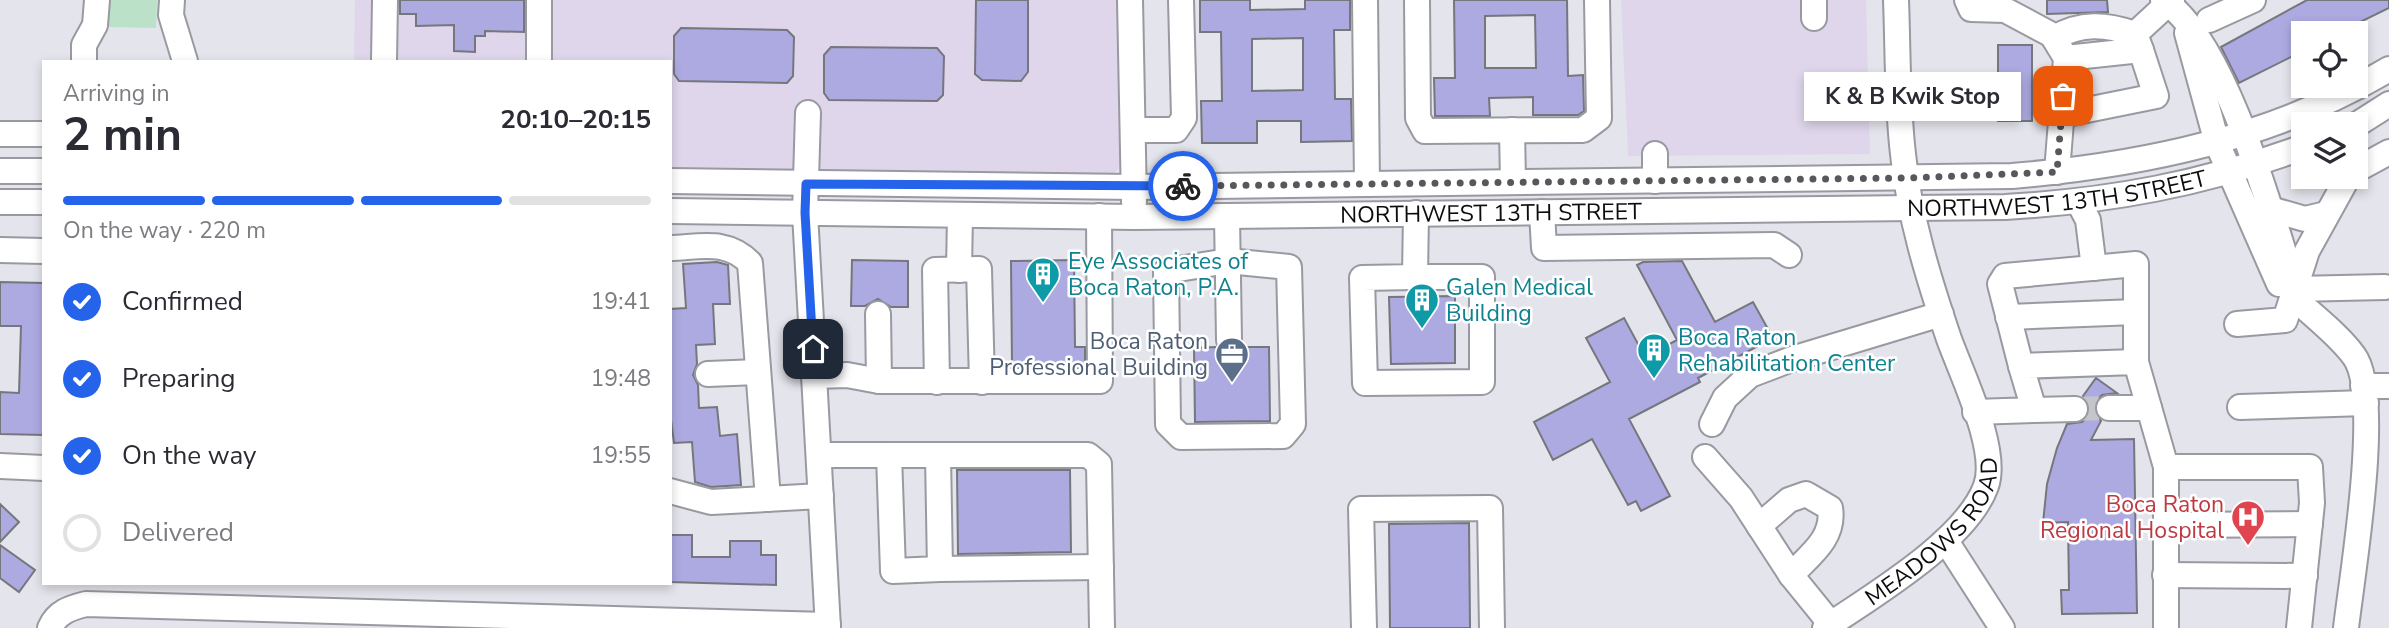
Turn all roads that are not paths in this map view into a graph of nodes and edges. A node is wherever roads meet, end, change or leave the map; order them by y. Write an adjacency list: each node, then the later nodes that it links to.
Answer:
1 (97, 0): 17 (street)
2 (172, 0): 18 (street)
3 (385, 0): 19 (street)
4 (539, 0): 20 (street)
5 (1130, 0): 26 (street)
6 (1181, 0): 26 (street)
7 (1365, 0): 46 (street)
8 (1417, 0): 27 (street)
9 (1597, 0): 27 (street)
10 (1896, 0): 41 (street, MEADOWS ROAD)
11 (1967, 0): 16 (street)
12 (2253, 0): 14 (street)
13 (2172, 6): 15 (street); 30 (street); 31 (street)
14 (2209, 20)
15 (2138, 42): 16 (street); 24 (street)
16 (2060, 48): 24 (street)
17 (84, 60)
18 (185, 60)
19 (384, 60)
20 (538, 60)
21 (2389, 69): 30 (street, NORTHWEST 13TH STREET)
22 (2389, 104): 25 (street)
23 (808, 113): 45 (street)
24 (2062, 115): 39 (street)
25 (2368, 117)
26 (1133, 130): 47 (street)
27 (1512, 130): 44 (street)
28 (0, 134): 29 (street)
29 (42, 134)
30 (2243, 135): 31 (street, NORTHWEST 13TH STREET); 36 (street)
31 (2217, 143): 39 (street, NORTHWEST 13TH STREET); 40 (street)
32 (2291, 151): 36 (street, NORTHWEST 13TH STREET)
33 (2389, 152): 35 (street)
34 (1655, 154): 43 (street)
35 (2368, 163)
36 (2254, 165): 40 (street, NORTHWEST 13TH STREET); 53 (street)
37 (0, 171): 38 (street)
38 (42, 171)
39 (2057, 172): 41 (street, NORTHWEST 13TH STREET)
40 (2230, 172): 51 (street, NORTHWEST 13TH STREET); 72 (street)
41 (1907, 178): 43 (street, NORTHWEST 13TH STREET); 52 (street, MEADOWS ROAD)
42 (672, 181): 45 (street, NORTHWEST 13TH STREET)
43 (1655, 181): 44 (street, NORTHWEST 13TH STREET)
44 (1513, 182): 46 (street, NORTHWEST 13TH STREET)
45 (806, 184): 47 (street, NORTHWEST 13TH STREET); 56 (street)
46 (1367, 184): 47 (street, NORTHWEST 13TH STREET)
47 (1134, 187): 62 (street)
48 (2341, 189): 58 (street)
49 (0, 202): 50 (street)
50 (42, 202)
51 (2079, 203): 52 (street, NORTHWEST 13TH STREET); 68 (street)
52 (1912, 207): 55 (street, NORTHWEST 13TH STREET); 75 (street, MEADOWS ROAD)
53 (2270, 209): 58 (street); 72 (street)
54 (672, 211): 56 (street, NORTHWEST 13TH STREET)
55 (1542, 212): 57 (street, NORTHWEST 13TH STREET); 66 (street)
56 (805, 213): 59 (street, NORTHWEST 13TH STREET); 83 (street)
57 (1416, 213): 61 (street, NORTHWEST 13TH STREET); 70 (street)
58 (2326, 214): 72 (street)
59 (960, 215): 60 (street, NORTHWEST 13TH STREET); 69 (street)
60 (1099, 216): 62 (street, NORTHWEST 13TH STREET); 86 (street)
61 (1227, 216): 62 (street, NORTHWEST 13TH STREET); 67 (street)
62 (1135, 217)
63 (672, 248): 81 (street)
64 (0, 250): 65 (street)
65 (42, 251)
66 (1789, 255)
67 (1228, 261): 67 (street); 78 (street)
68 (2086, 269): 73 (street); 76 (street)
69 (959, 270): 85 (street); 86 (street)
70 (1415, 277): 70 (street)
71 (2385, 287): 72 (street)
72 (2292, 297): 77 (street); 88 (street)
73 (2136, 312): 76 (street); 79 (street)
74 (878, 314): 84 (street)
75 (1941, 314): 94 (street, MEADOWS ROAD); 95 (street)
76 (2008, 317): 80 (street)
77 (2237, 324)
78 (1229, 340)
79 (2136, 362): 80 (street); 91 (street)
80 (2021, 366): 93 (street)
81 (758, 372): 82 (street); 106 (street)
82 (708, 374)
83 (814, 376): 84 (street); 96 (street)
84 (879, 381): 85 (street)
85 (937, 382): 86 (street)
86 (982, 382)
87 (2389, 386): 88 (street)
88 (2364, 395): 89 (street); 100 (street)
89 (2241, 407)
90 (2109, 408): 91 (street)
91 (2149, 408): 102 (street)
92 (2075, 409): 93 (street)
93 (2034, 410): 94 (street)
94 (1975, 412): 110 (street, MEADOWS ROAD)
95 (1712, 424)
96 (818, 455): 97 (street); 105 (street)
97 (889, 455): 98 (street); 112 (street)
98 (938, 455): 111 (street); 112 (street)
99 (1705, 457): 109 (street)
100 (2377, 464): 126 (street)
101 (0, 466): 103 (street)
102 (2166, 467): 107 (street); 108 (street)
103 (42, 468)
104 (672, 492): 106 (street)
105 (821, 496): 106 (street); 118 (street)
106 (768, 499)
107 (2310, 524): 108 (street); 115 (street)
108 (2168, 525): 114 (street)
109 (1759, 526): 113 (street); 113 (street)
110 (1946, 541): 119 (street, MEADOWS ROAD); 123 (street)
111 (1101, 567): 112 (street); 120 (street)
112 (940, 569)
113 (1791, 575): 119 (street)
114 (2165, 575): 115 (street); 124 (street)
115 (2305, 576): 125 (street)
116 (56, 620): 117 (street)
117 (629, 624): 118 (street)
118 (828, 627)
119 (1830, 627)
120 (1102, 628)
121 (1364, 628): 122 (street)
122 (1492, 628)
123 (2003, 628)
124 (2166, 628)
125 (2299, 628)
126 (2346, 628)

